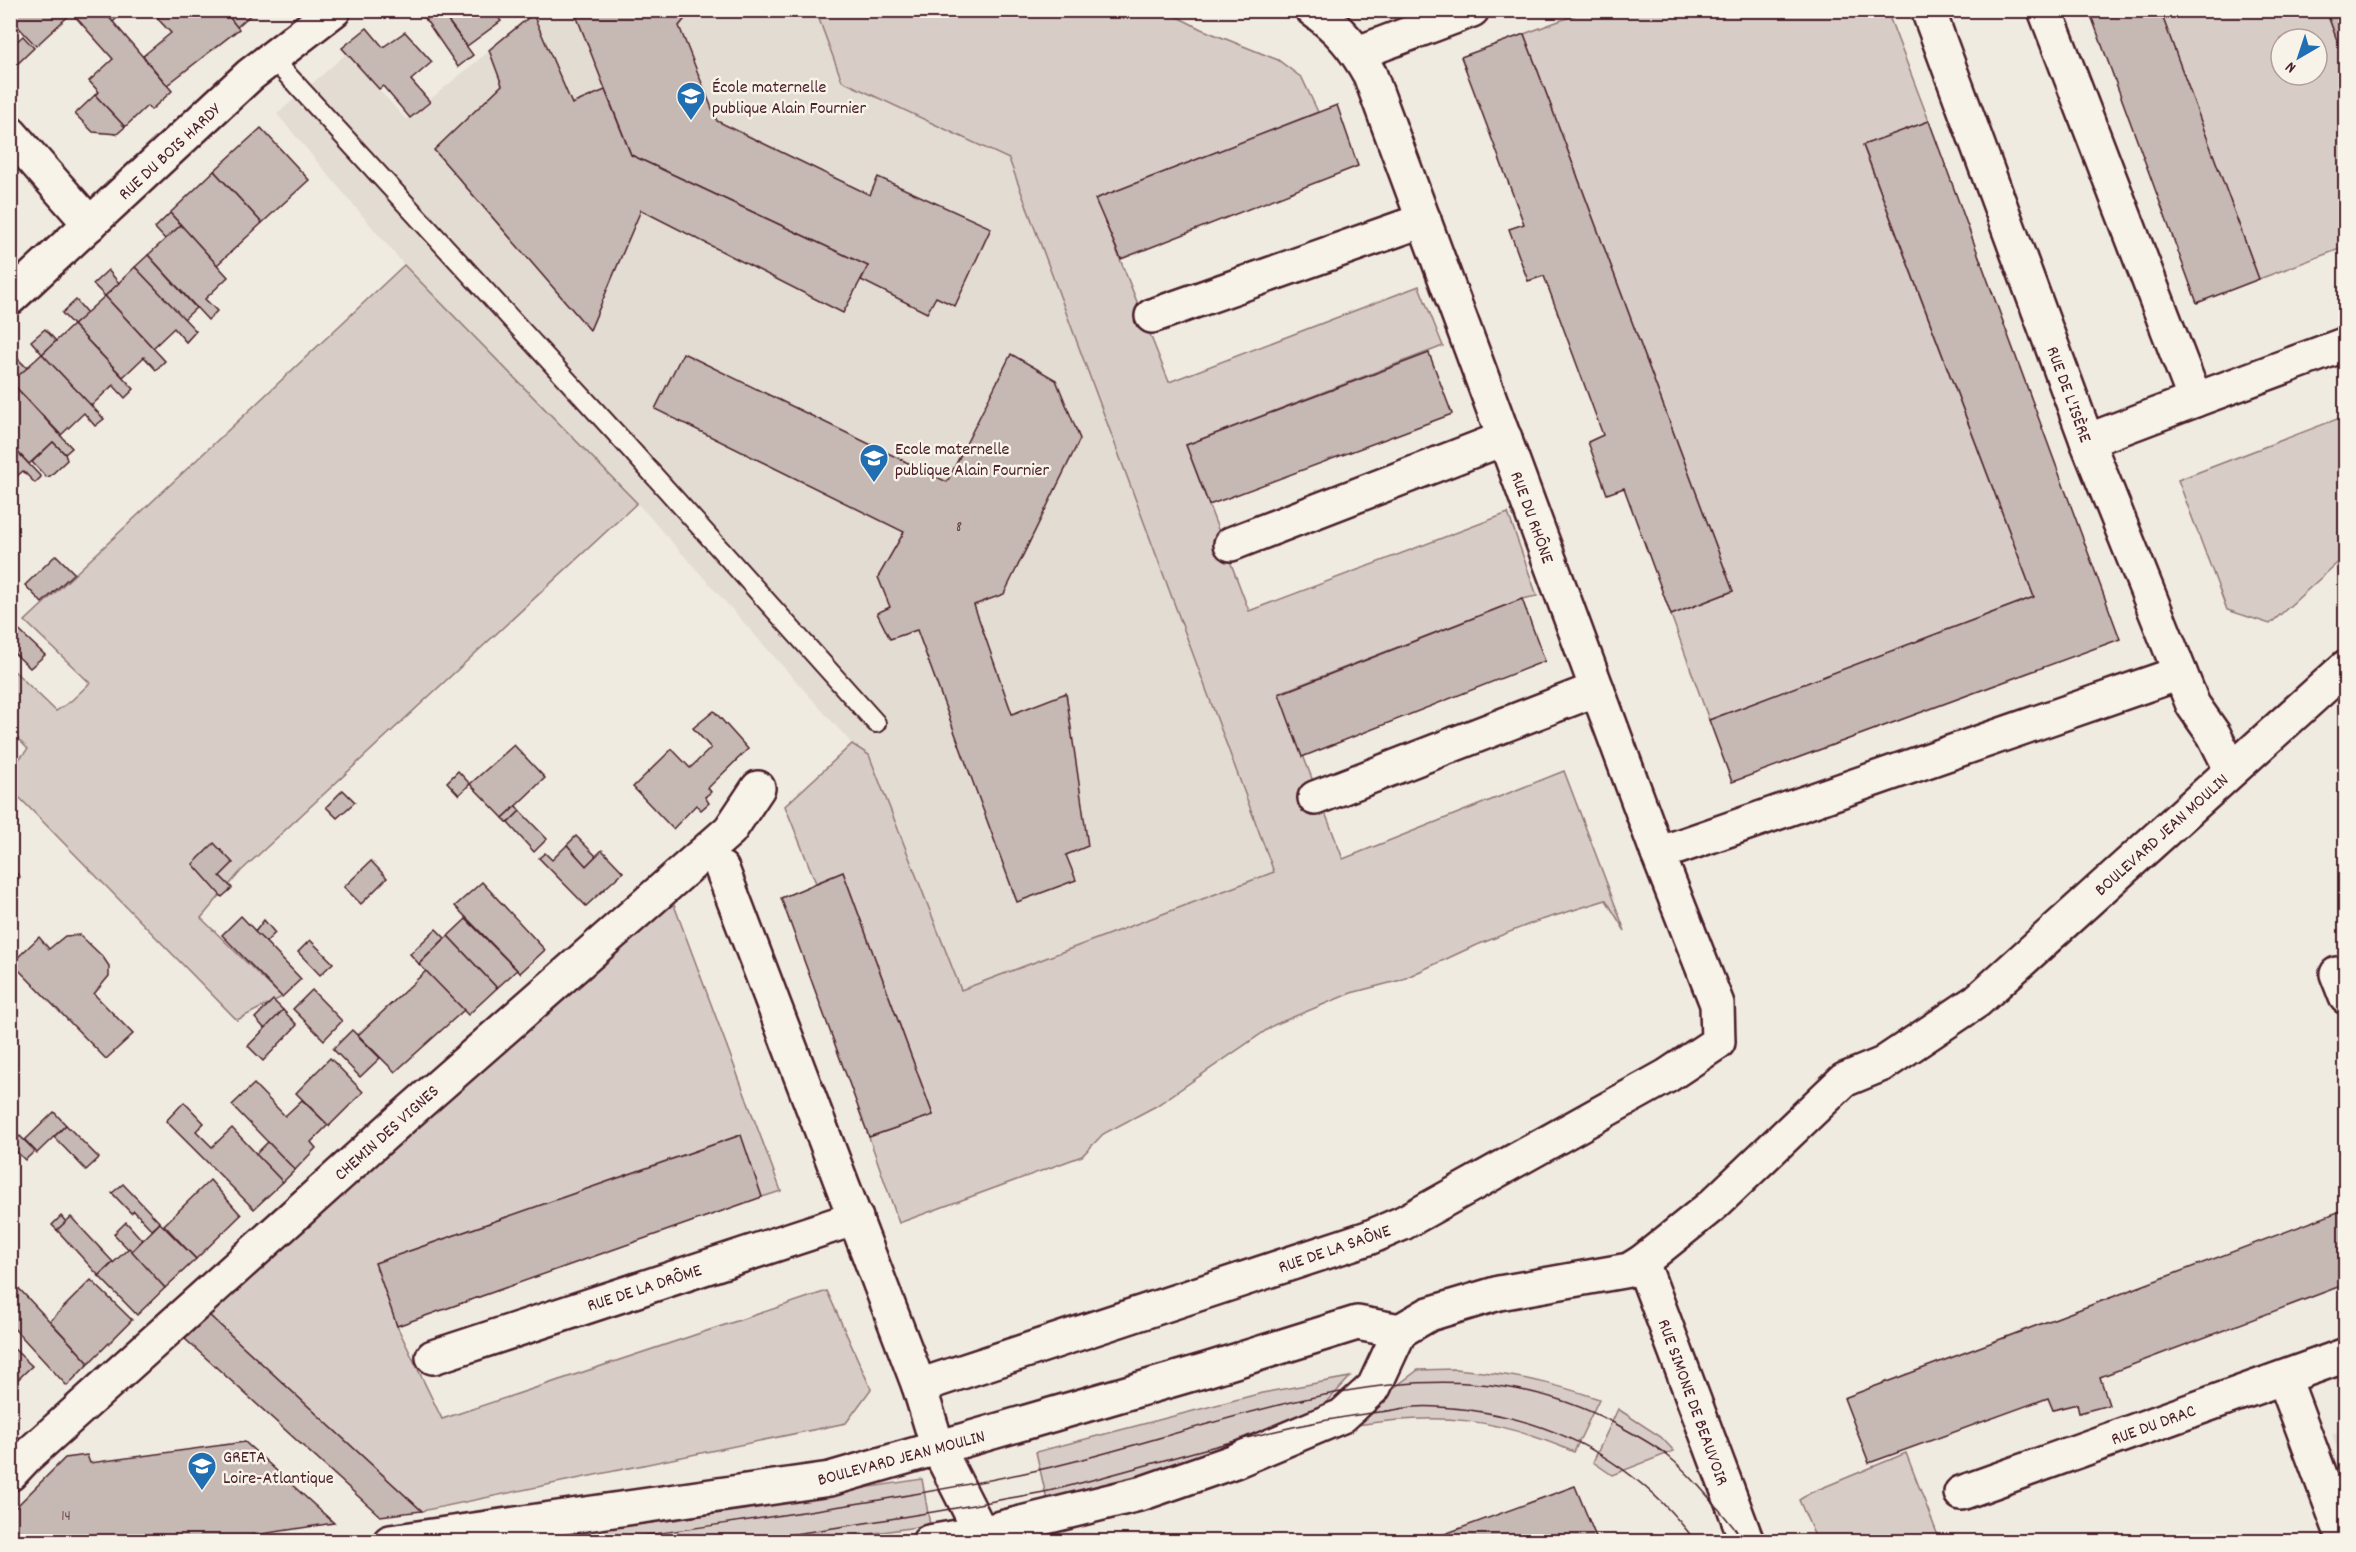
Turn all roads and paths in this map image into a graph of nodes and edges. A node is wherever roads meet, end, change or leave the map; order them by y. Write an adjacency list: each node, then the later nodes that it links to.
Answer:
1 (334, 10): 7 (street, RUE DU BOIS HARDY)
2 (1313, 10): 6 (street, RUE DU RHÔNE)
3 (1472, 10): 6 (street)
4 (1928, 10): 16 (street, RUE DE L'ISÈRE)
5 (2045, 10): 14 (street)
6 (1358, 53): 9 (street, RUE DU RHÔNE)
7 (271, 57): 10 (street, RUE DU BOIS HARDY); 21 (lane)
8 (10, 133): 10 (street)
9 (1424, 220): 12 (street); 15 (street, RUE DU RHÔNE)
10 (90, 225): 11 (street, RUE DU BOIS HARDY)
11 (10, 298)
12 (1152, 316)
13 (2346, 344): 14 (street)
14 (2194, 400): 16 (street)
15 (1505, 438): 17 (street); 20 (street, RUE DU RHÔNE)
16 (2087, 441): 19 (street, RUE DE L'ISÈRE)
17 (1231, 544)
18 (2346, 667): 22 (street, BOULEVARD JEAN MOULIN)
19 (2180, 673): 22 (street, RUE DE L'ISÈRE); 25 (street)
20 (1597, 689): 24 (street); 25 (street, RUE DU RHÔNE)
21 (876, 723)
22 (2231, 769): 29 (street, BOULEVARD JEAN MOULIN)
23 (758, 788): 36 (street, CHEMIN DES VIGNES)
24 (1315, 798)
25 (1658, 854): 27 (street, RUE DU RHÔNE)
26 (722, 869): 28 (street)
27 (1718, 1042): 34 (street, RUE DE LA SAÔNE)
28 (856, 1218): 32 (street, RUE DE LA DRÔME); 34 (street)
29 (1635, 1266): 30 (street); 41 (street, RUE SIMONE DE BEAUVOIR)
30 (1400, 1331): 35 (street, BOULEVARD JEAN MOULIN); 38 (street)
31 (2346, 1355): 33 (street, RUE DU DRAC)
32 (433, 1357)
33 (2284, 1378): 37 (street, RUE DU DRAC); 42 (street)
34 (920, 1386): 35 (street)
35 (938, 1448): 38 (street); 39 (street, BOULEVARD JEAN MOULIN)
36 (10, 1474)
37 (1961, 1492)
38 (982, 1537): 40 (street)
39 (390, 1542)
40 (929, 1542)
41 (1747, 1542)
42 (2345, 1542)

